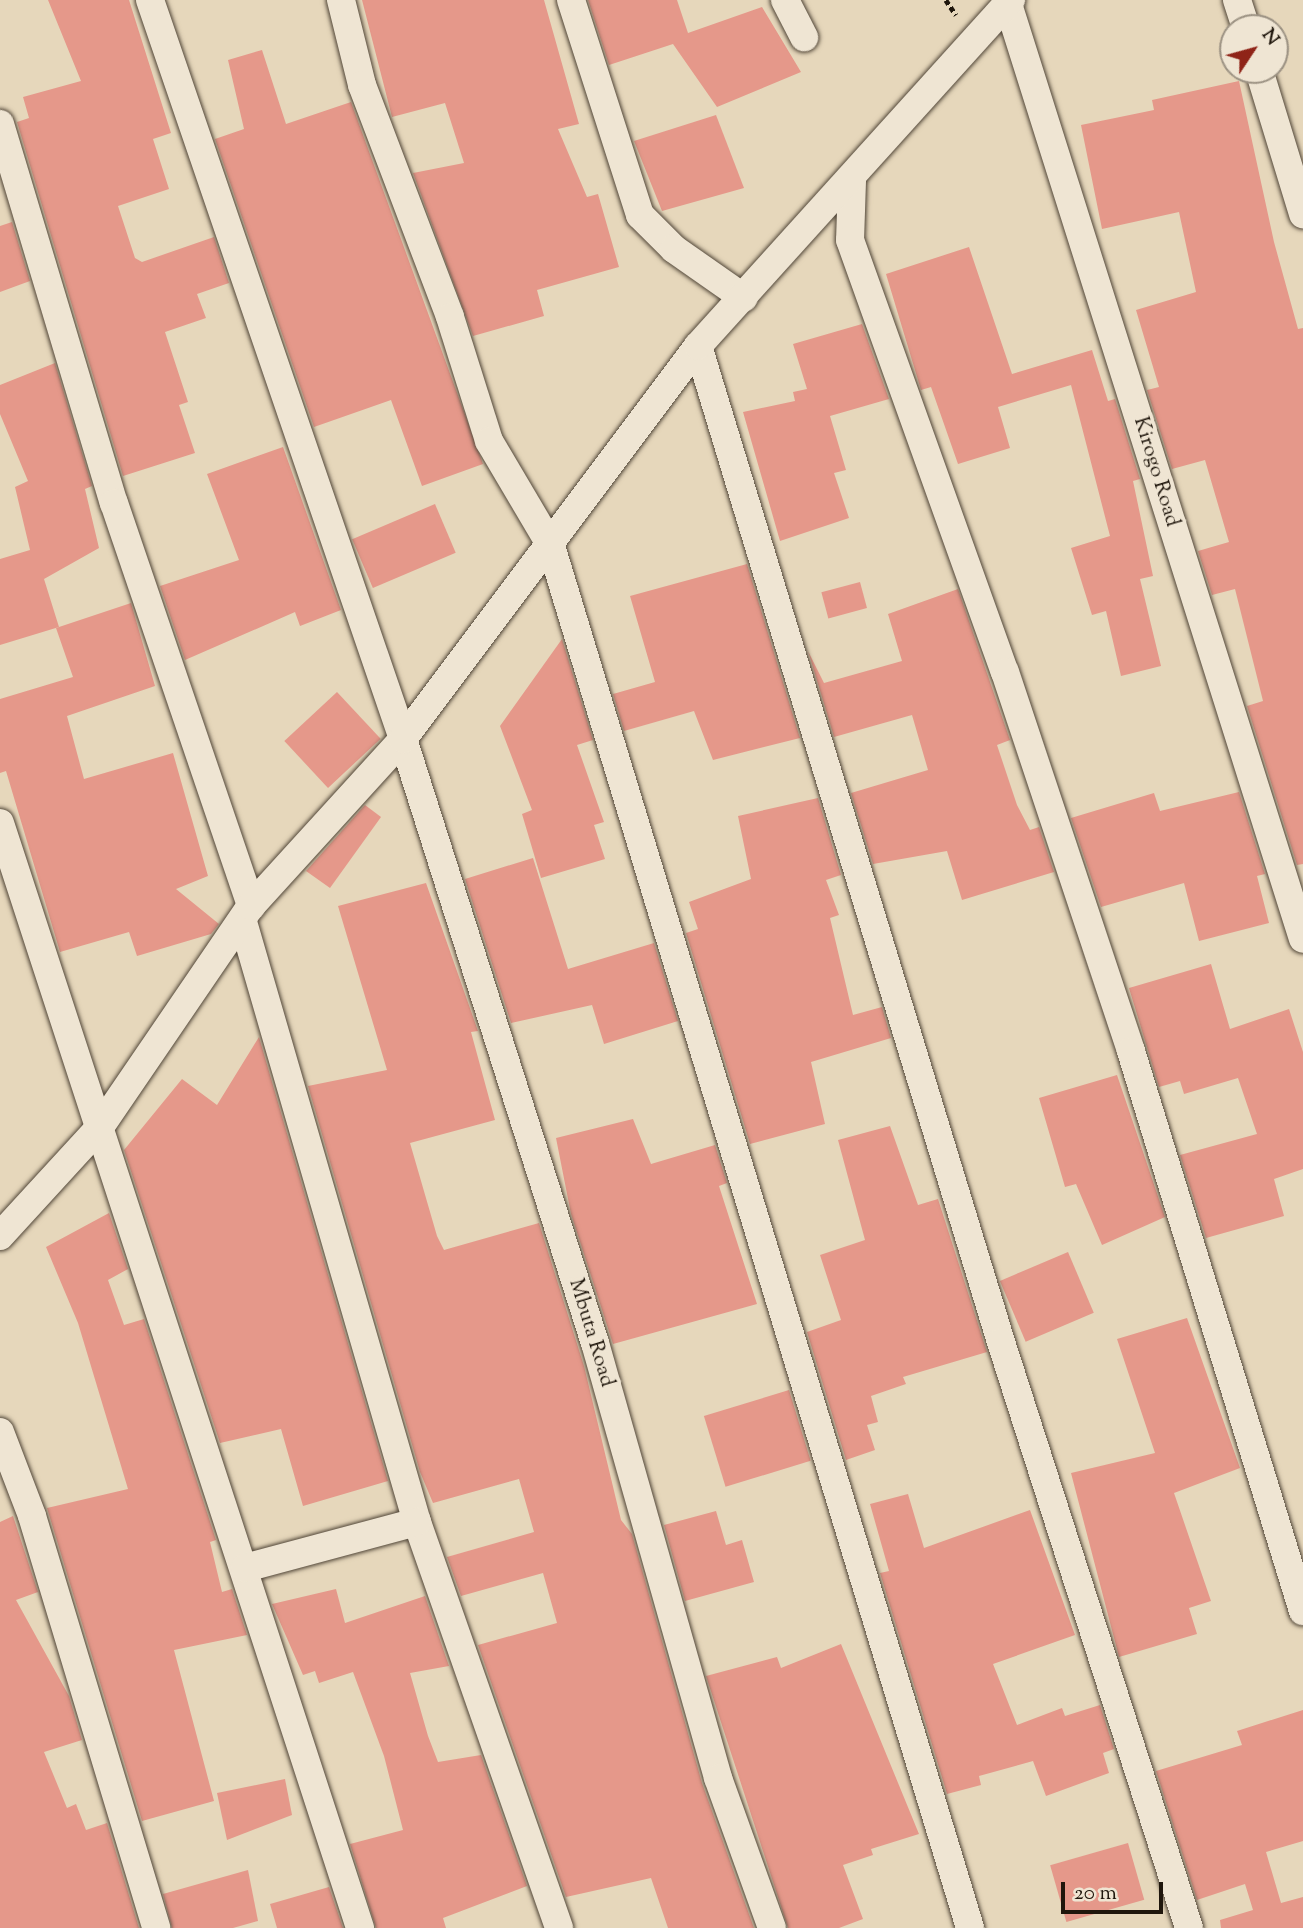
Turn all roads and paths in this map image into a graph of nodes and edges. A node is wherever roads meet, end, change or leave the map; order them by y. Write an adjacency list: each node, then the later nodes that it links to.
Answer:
1 (150, 0): 14 (street, Mbuta Road)
2 (341, 0): 13 (street)
3 (571, 0): 11 (street)
4 (785, 0): 6 (street)
5 (1010, 2): 9 (street); 17 (street, Kirogo Road)
6 (804, 37)
7 (1263, 84): 10 (street)
8 (0, 124): 16 (street)
9 (852, 181): 11 (street); 23 (street)
10 (1303, 214)
11 (744, 298): 12 (street)
12 (698, 346): 13 (street); 29 (street)
13 (551, 546): 14 (street); 28 (street)
14 (403, 739): 16 (street); 27 (street, Mbuta Road)
15 (0, 823): 18 (street)
16 (247, 914): 18 (street); 21 (street)
17 (1303, 939)
18 (100, 1126): 19 (street); 22 (street)
19 (0, 1236)
20 (0, 1432): 24 (street)
21 (417, 1522): 22 (street); 26 (street)
22 (246, 1569): 25 (street)
23 (1303, 1611)
24 (156, 1928)
25 (360, 1928)
26 (559, 1928)
27 (772, 1928)
28 (971, 1928)
29 (1189, 1928)

